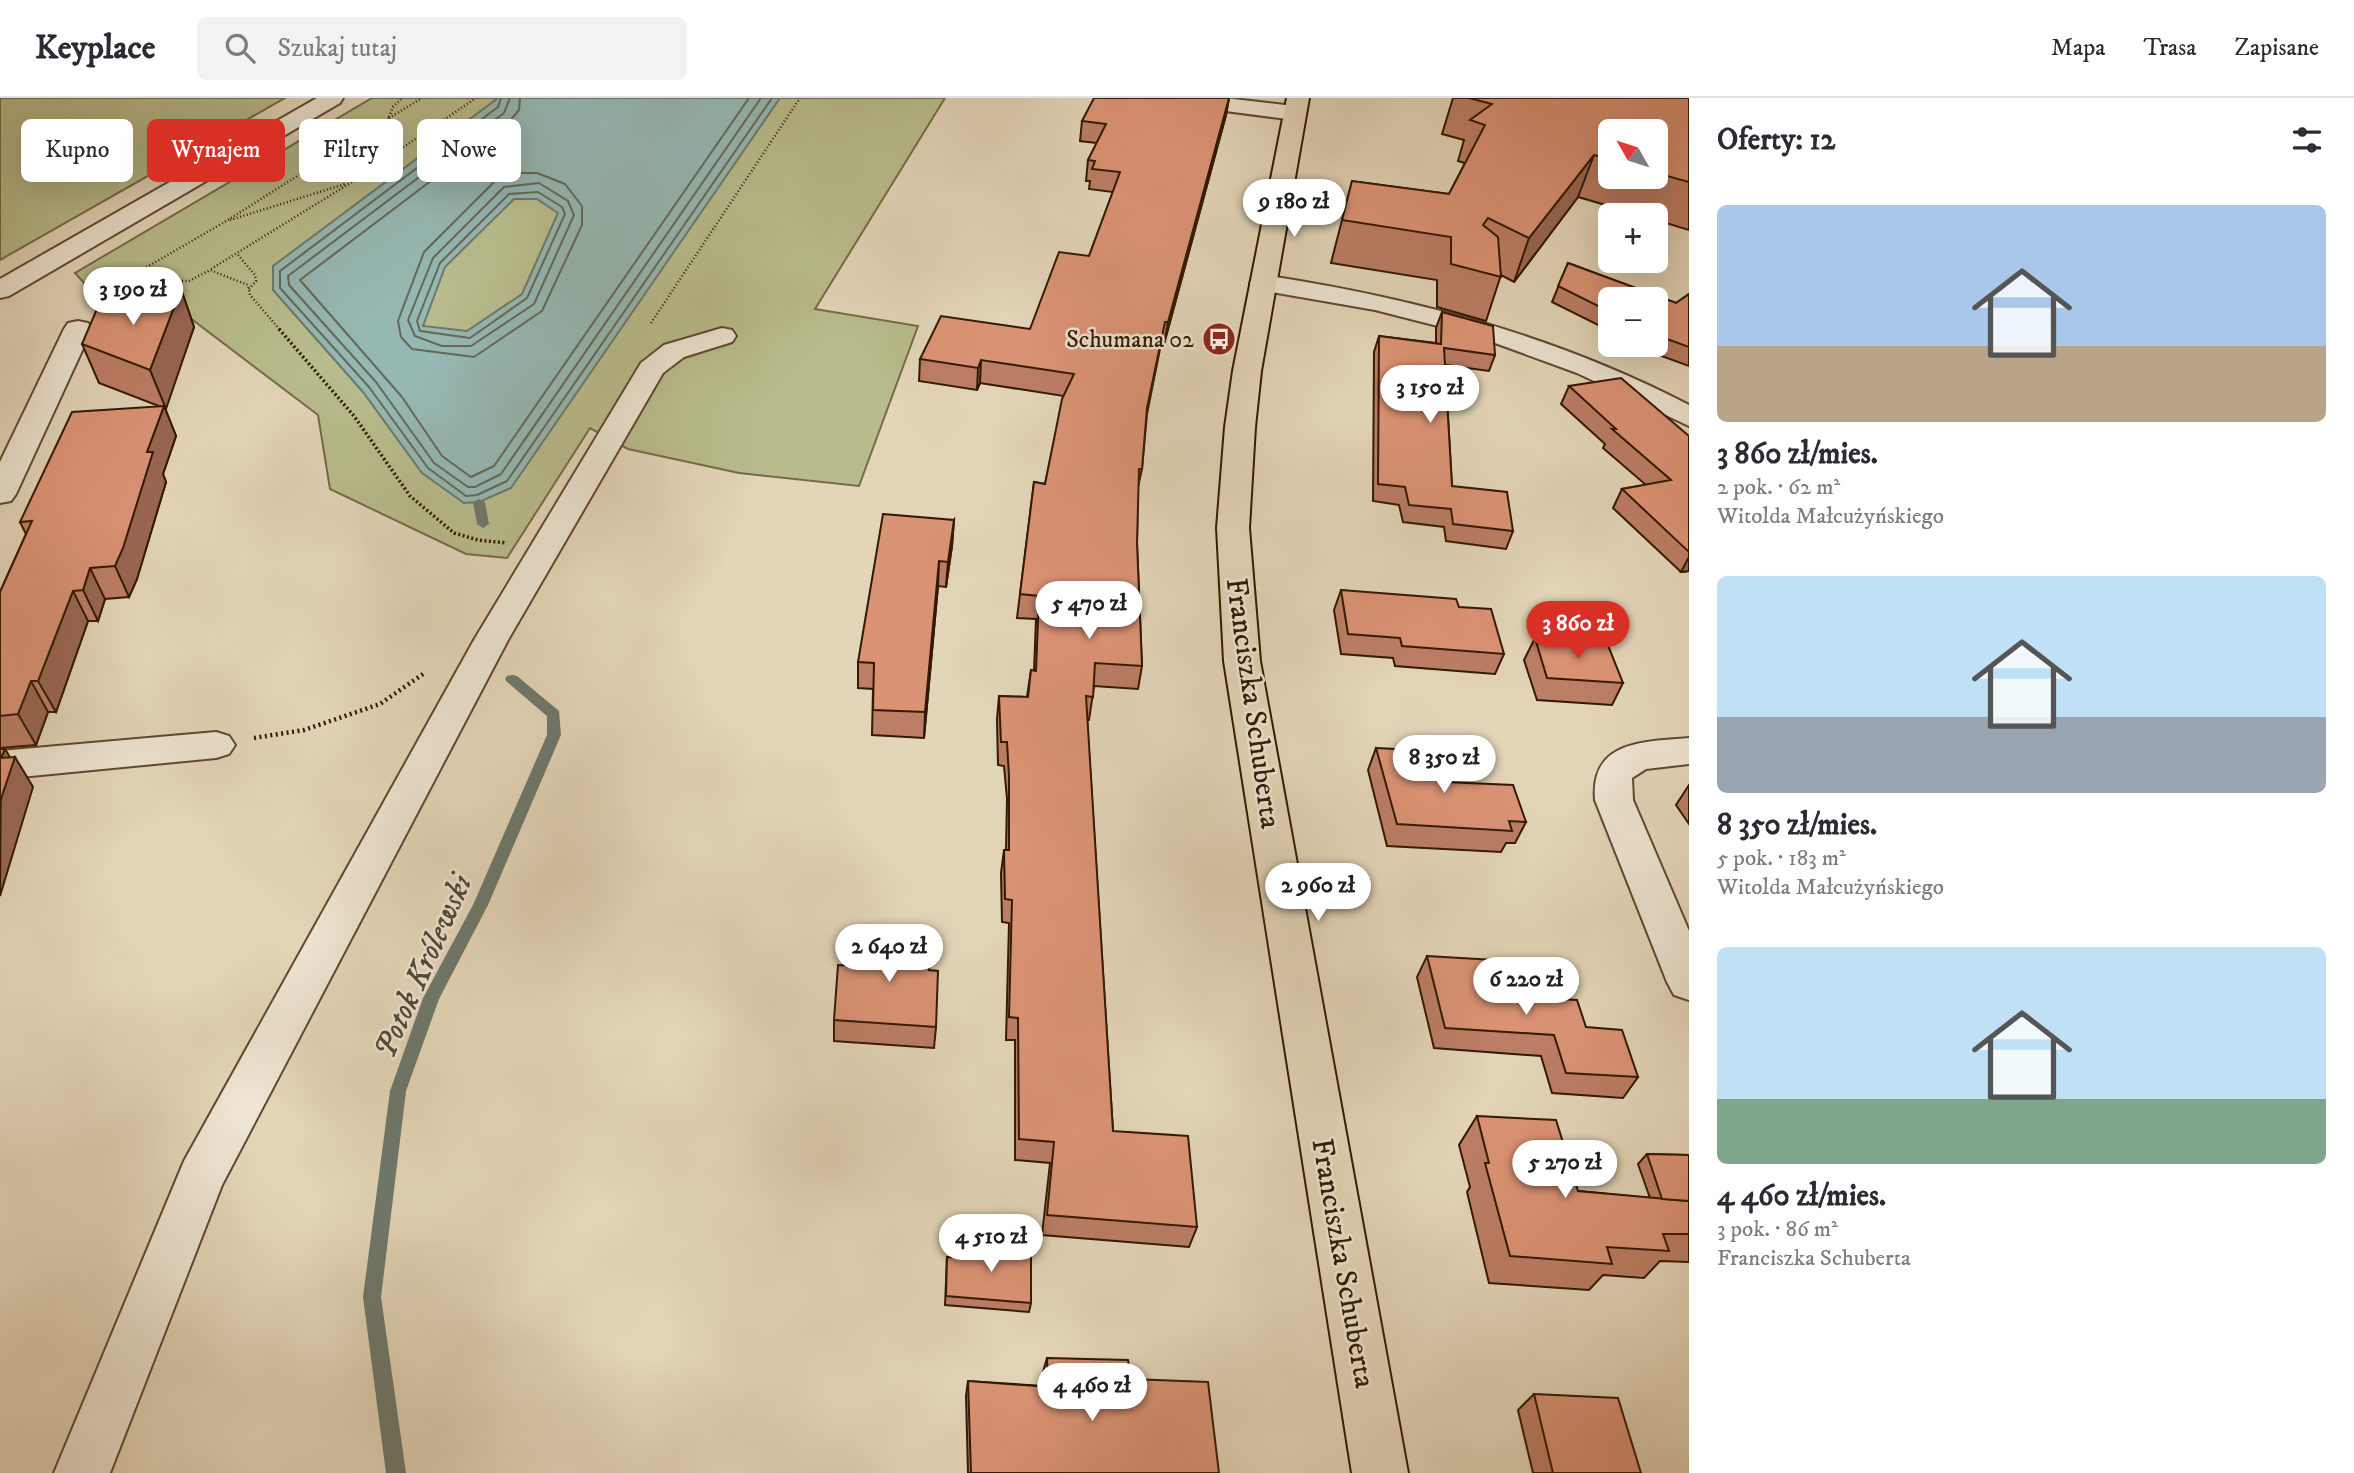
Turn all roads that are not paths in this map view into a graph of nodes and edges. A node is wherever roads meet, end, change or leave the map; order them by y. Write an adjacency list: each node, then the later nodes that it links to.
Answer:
1 (332, 98): 5 (street)
2 (1172, 98): 3 (street)
3 (1296, 105): 4 (main road, Franciszka Schuberta)
4 (1263, 283): 8 (street); 15 (main road, Franciszka Schuberta)
5 (0, 290)
6 (78, 329): 9 (street)
7 (722, 336): 14 (street)
8 (1689, 417)
9 (0, 494)
10 (216, 744): 12 (street)
11 (1689, 751): 13 (street)
12 (0, 765)
13 (1689, 982)
14 (82, 1473)
15 (1380, 1473)

